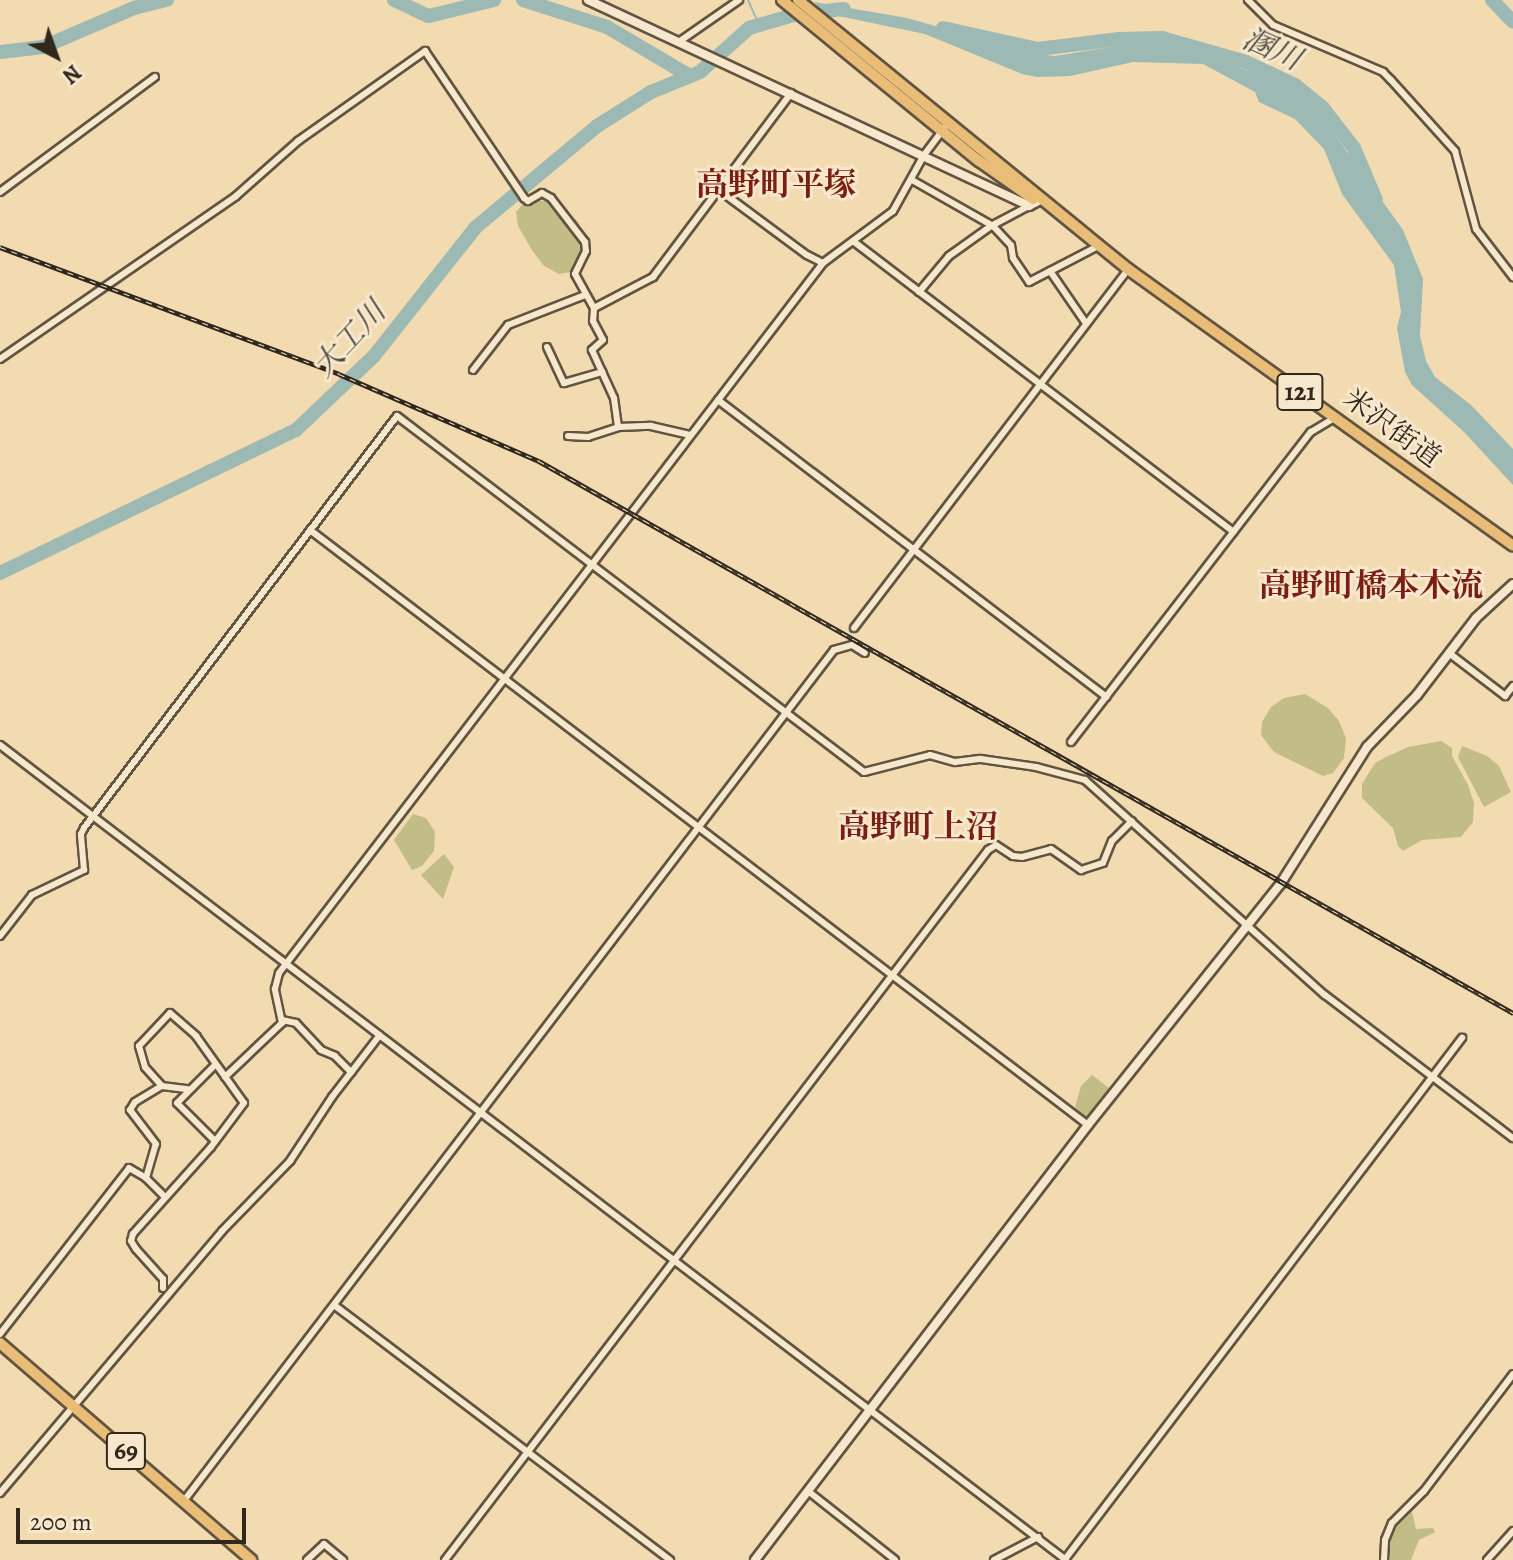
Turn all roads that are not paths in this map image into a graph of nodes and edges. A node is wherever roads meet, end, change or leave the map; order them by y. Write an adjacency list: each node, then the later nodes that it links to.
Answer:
1 (588, 0): 7 (street)
2 (739, 0): 7 (street)
3 (782, 0): 6 (main road, 米沢街道 / 121)
4 (798, 0): 6 (main road, 米沢街道 / 121)
5 (1248, 0): 22 (street)
6 (824, 28): 10 (main road, 米沢街道 / 121)
7 (680, 41): 9 (street)
8 (155, 77): 14 (street)
9 (791, 93): 11 (street); 13 (street)
10 (945, 127): 11 (street); 15 (main road, 米沢街道 / 121)
11 (924, 155): 12 (street); 15 (street)
12 (912, 180): 16 (street); 17 (street)
13 (719, 190): 19 (street); 25 (street)
14 (0, 192)
15 (1036, 202): 16 (street); 18 (main road, 米沢街道 / 121)
16 (993, 226): 21 (street); 23 (street)
17 (853, 241): 19 (street); 23 (street)
18 (1100, 245): 20 (main road, 米沢街道 / 121); 21 (street)
19 (823, 263): 32 (street)
20 (1128, 269): 26 (street); 33 (main road, 米沢街道 / 121)
21 (1050, 271): 26 (street)
22 (1513, 277)
23 (919, 292): 31 (street)
24 (585, 295): 25 (street); 28 (street); 29 (street)
25 (594, 308): 30 (street)
26 (1085, 322): 31 (street)
27 (547, 347): 30 (street)
28 (0, 359)
29 (473, 370)
30 (602, 372): 34 (street)
31 (1039, 383): 38 (street); 40 (street)
32 (718, 400): 35 (street); 40 (street)
33 (1336, 417): 38 (street); 39 (main road, 米沢街道 / 121)
34 (618, 427): 35 (street); 36 (street)
35 (690, 435): 41 (street)
36 (568, 436)
37 (310, 530): 41 (street); 46 (street); 52 (street)
38 (1233, 532): 48 (street)
39 (1513, 546)
40 (914, 550): 43 (street); 48 (street)
41 (591, 564): 46 (street); 49 (street)
42 (1513, 584): 45 (street)
43 (854, 628)
44 (865, 653): 49 (street)
45 (1449, 653): 47 (street); 55 (street)
46 (505, 678): 54 (street); 57 (street)
47 (1513, 686)
48 (1107, 697): 50 (street)
49 (787, 713): 53 (street); 54 (street)
50 (1071, 742)
51 (0, 745): 52 (street)
52 (94, 817): 56 (street); 57 (street)
53 (1132, 821): 55 (street); 58 (street)
54 (699, 828): 58 (street); 68 (street)
55 (1247, 925): 64 (street); 69 (street)
56 (0, 936)
57 (287, 964): 59 (street); 60 (street)
58 (894, 976): 69 (street); 74 (street)
59 (282, 1020): 63 (street); 65 (street)
60 (380, 1035): 63 (street); 68 (street)
61 (1462, 1038): 64 (street)
62 (214, 1066): 65 (street); 66 (street); 67 (street)
63 (351, 1072): 80 (street)
64 (1433, 1076): 70 (street); 88 (street)
65 (225, 1077): 71 (street)
66 (162, 1086): 67 (street); 72 (street)
67 (188, 1089): 71 (street)
68 (483, 1112): 74 (street); 76 (street)
69 (1088, 1125): 81 (street)
70 (1513, 1138)
71 (215, 1141): 73 (street)
72 (146, 1178): 73 (street); 77 (street)
73 (165, 1197): 75 (street)
74 (675, 1261): 81 (street); 82 (street)
75 (163, 1288)
76 (334, 1305): 82 (street); 85 (street)
77 (0, 1334)
78 (0, 1343): 80 (main road, 69)
79 (1513, 1374): 97 (street)
80 (74, 1407): 84 (street); 85 (main road, 69)
81 (871, 1409): 83 (street); 87 (street)
82 (527, 1450): 92 (street); 93 (street)
83 (808, 1491): 94 (street); 95 (street)
84 (0, 1493)
85 (183, 1502): 89 (main road, 69)
86 (1513, 1531): 98 (street)
87 (1038, 1537): 88 (street); 96 (street)
88 (1066, 1559)
89 (251, 1560)
90 (307, 1560): 91 (street)
91 (343, 1560)
92 (445, 1560)
93 (670, 1560)
94 (755, 1560)
95 (895, 1560)
96 (994, 1560)
97 (1384, 1560)
98 (1487, 1560)

